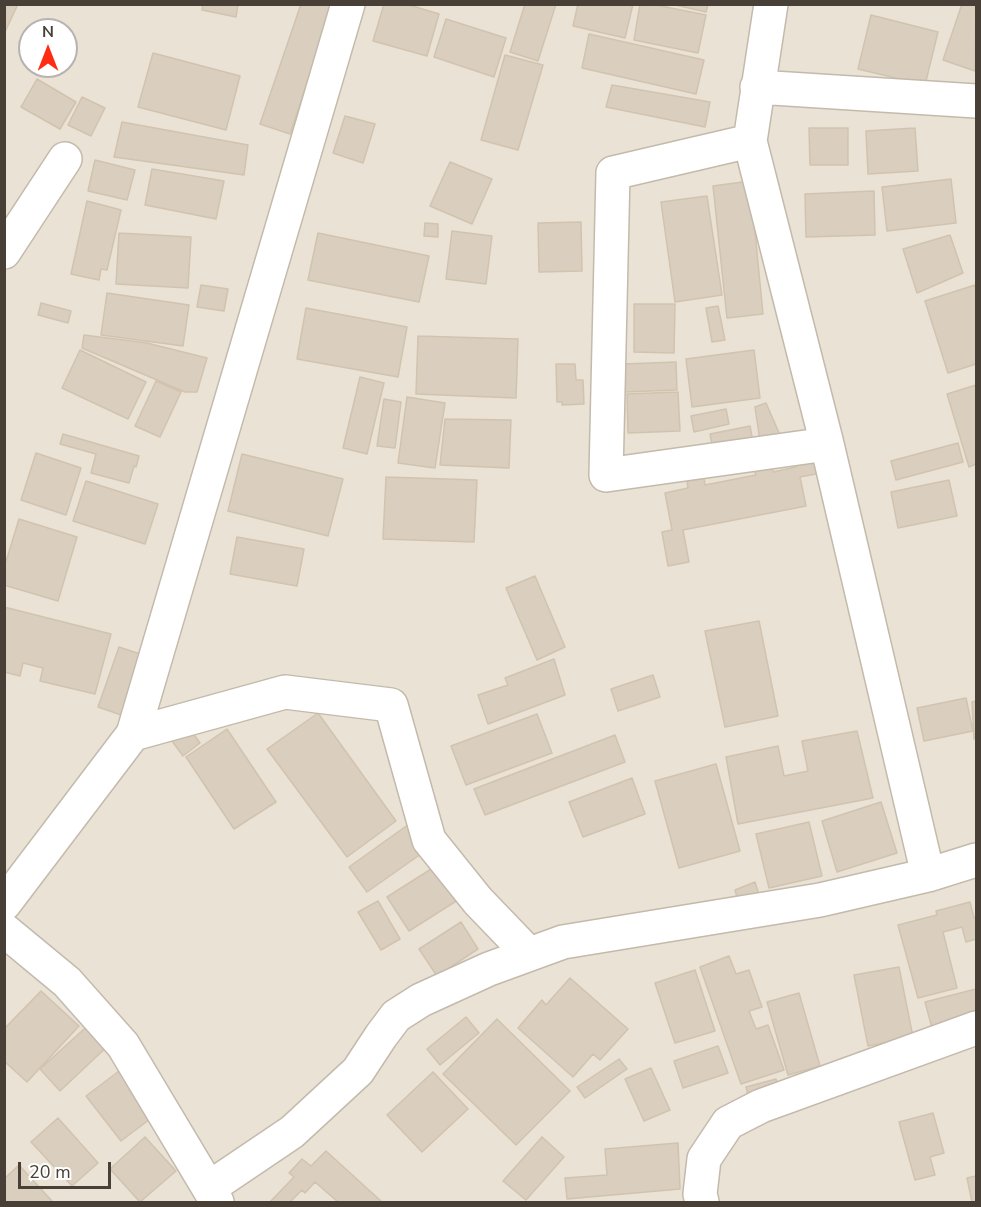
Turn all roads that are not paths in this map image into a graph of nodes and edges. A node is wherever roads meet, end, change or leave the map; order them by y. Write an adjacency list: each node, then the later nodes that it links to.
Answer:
1 (348, 4): 9 (street)
2 (771, 4): 3 (street)
3 (757, 87): 4 (street); 5 (street)
4 (976, 101)
5 (750, 141): 8 (street); 8 (street)
6 (65, 159): 7 (street)
7 (4, 252)
8 (827, 444): 11 (street)
9 (133, 734): 12 (street); 14 (street)
10 (976, 860): 11 (street)
11 (928, 875): 14 (street)
12 (4, 904)
13 (4, 930): 16 (street)
14 (530, 954): 16 (street)
15 (976, 1028): 17 (street)
16 (213, 1195)
17 (702, 1203)

